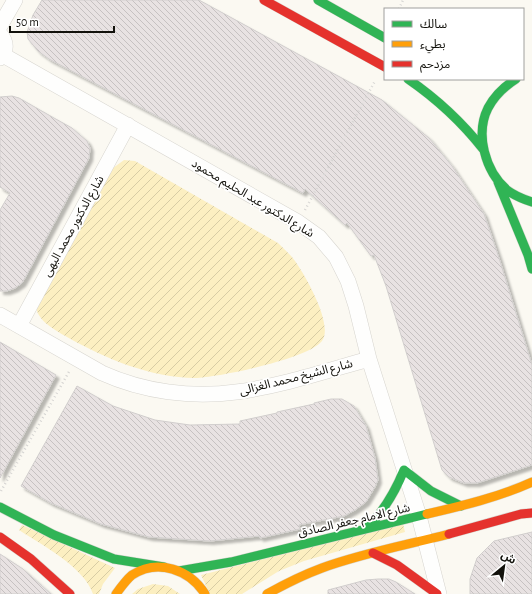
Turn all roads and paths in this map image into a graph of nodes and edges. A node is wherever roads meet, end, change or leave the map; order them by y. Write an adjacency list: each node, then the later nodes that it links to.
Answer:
1 (15, 0): 4 (street)
2 (264, 0): 8 (street)
3 (318, 0): 6 (street)
4 (0, 26)
5 (0, 34): 7 (street)
6 (384, 37)
7 (2, 56): 11 (street, شارع الدكتور عبد الحليم محمود)
8 (384, 67): 15 (path)
9 (409, 80): 12 (street)
10 (514, 80): 12 (street)
11 (128, 125): 15 (street, شارع الدكتور عبد الحليم محمود); 18 (street, شارع الدكتور محمد البهى)
12 (483, 149): 13 (street)
13 (498, 180): 14 (street); 16 (street)
14 (532, 202)
15 (298, 222): 20 (street, شارع الدكتور عبد الحليم محمود)
16 (532, 269)
17 (0, 315): 18 (street, شارع الشيخ محمد الغزالى)
18 (19, 326): 19 (street, شارع الشيخ محمد الغزالى)
19 (76, 359): 20 (street, شارع الشيخ محمد الغزالى); 23 (path)
20 (369, 359): 21 (street, شارع الدكتور عبد الحليم محمود)
21 (404, 470): 24 (street); 27 (street, شارع الدكتور عبد الحليم محمود); 28 (street)
22 (532, 482): 24 (street, شارع الامام جعفر الصادق)
23 (0, 492)
24 (461, 506): 27 (street, شارع الامام جعفر الصادق)
25 (0, 507): 32 (street)
26 (532, 512): 30 (street)
27 (419, 516): 28 (street, شارع الامام جعفر الصادق); 30 (street, شارع الدكتور عبد الحليم محمود)
28 (367, 528): 33 (street, شارع الامام جعفر الصادق)
29 (0, 537): 34 (street)
30 (426, 540): 31 (street); 38 (street, شارع الدكتور عبد الحليم محمود)
31 (374, 553): 37 (street); 38 (street)
32 (164, 567): 33 (street); 35 (street)
33 (179, 571): 36 (street)
34 (70, 594)
35 (116, 594)
36 (205, 594)
37 (267, 594)
38 (438, 594)

